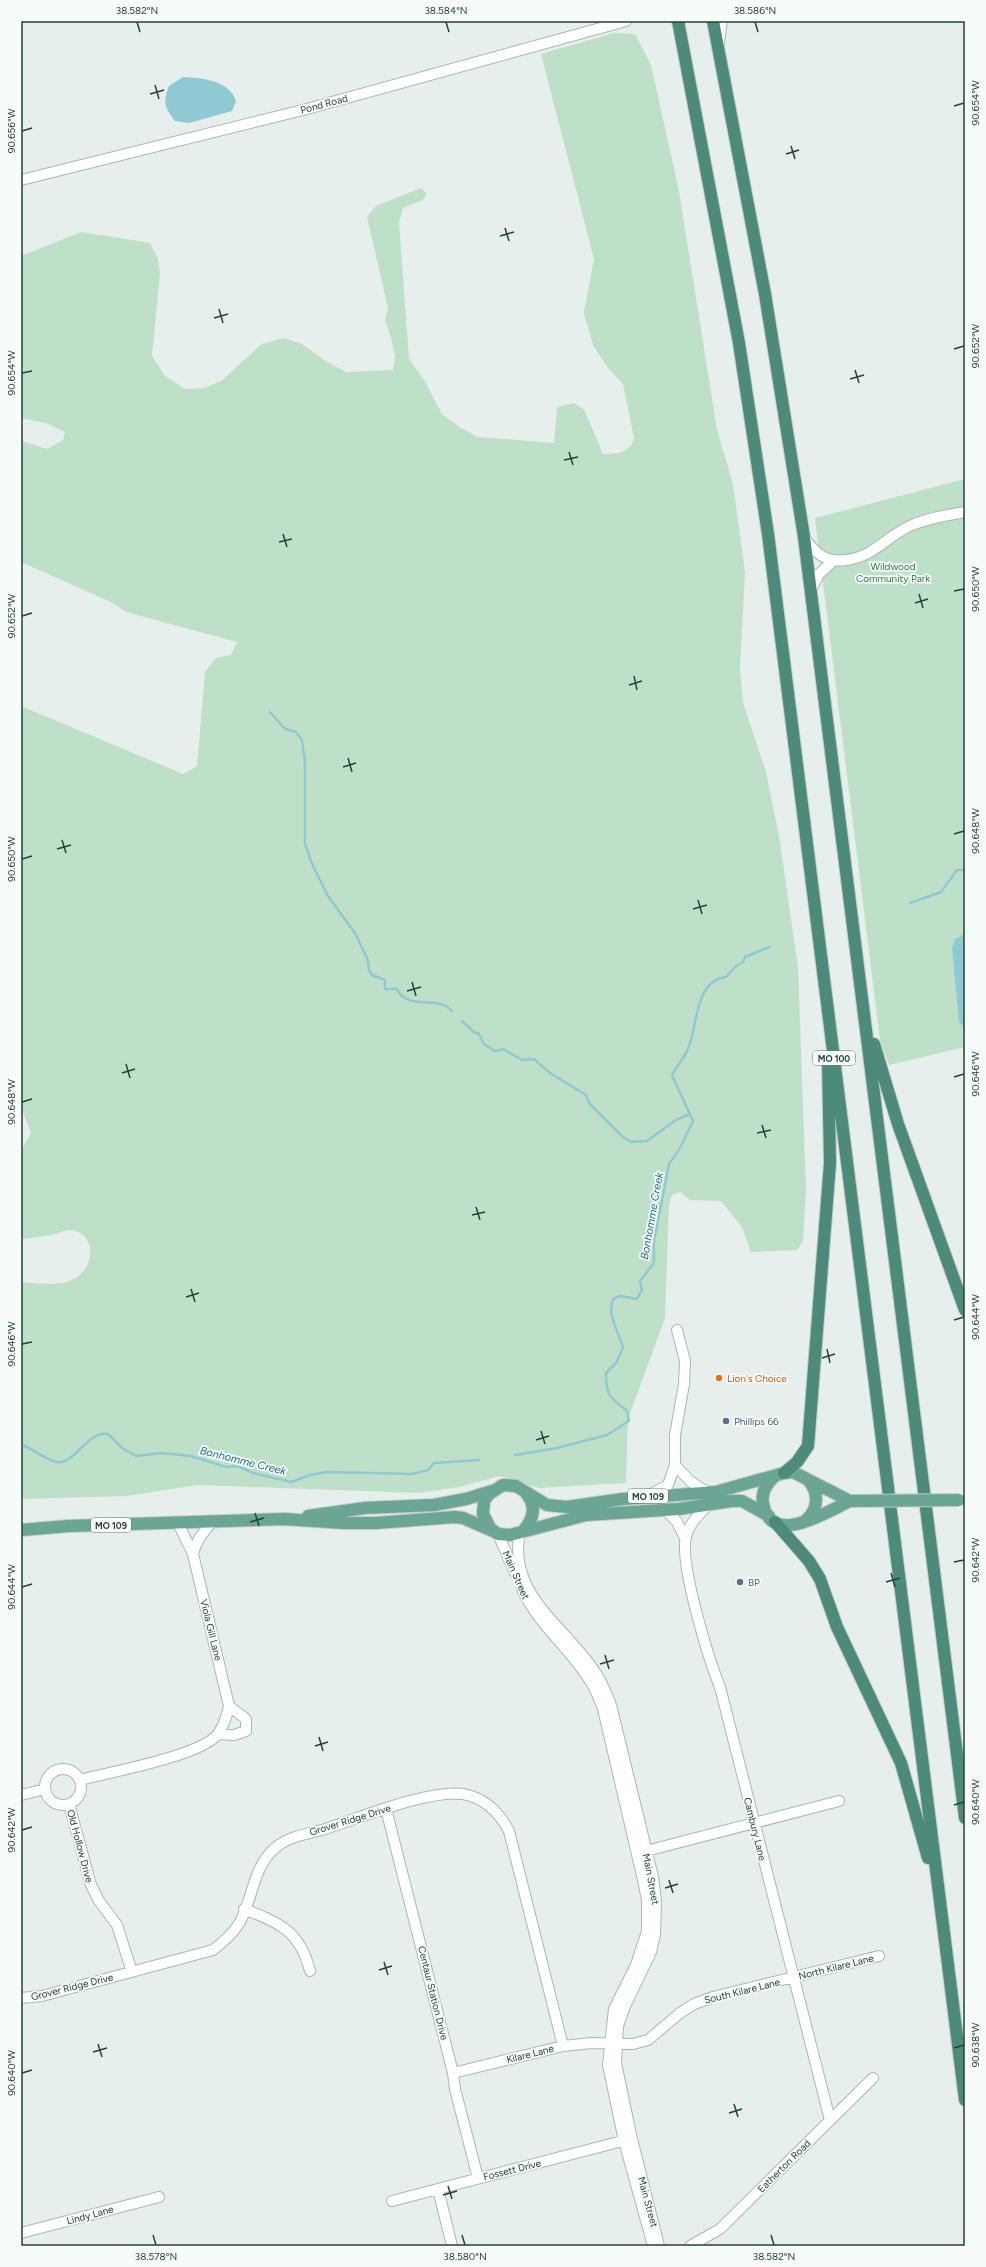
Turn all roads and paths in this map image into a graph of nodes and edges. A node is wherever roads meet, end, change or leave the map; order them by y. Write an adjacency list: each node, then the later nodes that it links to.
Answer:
1 (626, 21): 6 (street, Pond Road)
2 (678, 21): 12 (highway, MO 100)
3 (713, 21): 5 (highway, MO 100)
4 (722, 21): 5 (street)
5 (718, 48): 8 (highway, MO 100)
6 (21, 180)
7 (965, 512): 9 (street)
8 (804, 537): 9 (street); 10 (highway, MO 100)
9 (833, 561): 10 (street)
10 (811, 590): 11 (highway, MO 100)
11 (863, 1006): 13 (highway); 44 (highway, MO 100)
12 (831, 1032): 16 (highway); 47 (highway, MO 100)
13 (965, 1310)
14 (677, 1330): 15 (street)
15 (676, 1465): 20 (street); 21 (street)
16 (780, 1474): 17 (main road, MO 109); 20 (main road, MO 109); 27 (main road)
17 (805, 1477): 23 (main road, MO 109); 30 (main road)
18 (492, 1491): 19 (main road, MO 109); 26 (main road, MO 109); 33 (main road)
19 (524, 1491): 21 (main road, MO 109); 32 (main road)
20 (708, 1493): 21 (main road, MO 109)
21 (648, 1496)
22 (963, 1499): 23 (main road, MO 109, bridge)
23 (850, 1501): 30 (main road, MO 109)
24 (708, 1505): 25 (main road, MO 109); 27 (main road, MO 109); 34 (street)
25 (666, 1510): 32 (main road, MO 109); 34 (street, Cambury Lane)
26 (284, 1519): 28 (main road, MO 109); 33 (main road, MO 109)
27 (772, 1519): 30 (main road, MO 109); 47 (highway)
28 (212, 1522): 29 (main road, MO 109); 35 (street)
29 (178, 1523): 31 (main road, MO 109); 35 (street, Viola Gill Lane)
30 (802, 1523)
31 (21, 1530)
32 (522, 1532): 33 (main road, MO 109); 46 (street, Main Street)
33 (496, 1533): 54 (street, Main Street)
34 (685, 1538): 45 (street, Cambury Lane)
35 (194, 1554): 36 (street, Viola Gill Lane)
36 (230, 1706): 37 (street); 37 (street)
37 (218, 1734): 38 (street)
38 (80, 1780): 39 (street); 42 (street)
39 (45, 1789): 40 (street); 42 (street)
40 (21, 1795)
41 (839, 1801): 45 (street)
42 (69, 1804): 51 (street, Old Hollow Drive)
43 (386, 1809): 48 (street, Grover Ridge Drive); 55 (street, Grover Ridge Drive); 56 (street, Centaur Station Drive)
44 (965, 1818)
45 (754, 1823): 46 (street); 52 (street, Cambury Lane)
46 (646, 1851): 54 (street, Main Street)
47 (939, 1890): 58 (highway, MO 100)
48 (244, 1909): 50 (street); 51 (street, Grover Ridge Drive)
49 (879, 1956): 52 (street, North Kilare Lane)
50 (310, 1971)
51 (132, 1972): 53 (street, Grover Ridge Drive)
52 (793, 1978): 54 (street, South Kilare Lane); 59 (street, Cambury Lane)
53 (21, 1998)
54 (613, 2042): 55 (street, Kilare Lane); 60 (street, Main Street)
55 (563, 2046): 56 (street, Kilare Lane)
56 (453, 2073): 61 (street, Centaur Station Drive)
57 (873, 2078): 59 (street, Eatherton Road)
58 (965, 2100)
59 (830, 2120): 69 (street, Eatherton Road)
60 (628, 2140): 61 (street, Fossett Drive); 67 (street, Main Street); 68 (street, Main Street)
61 (478, 2178): 62 (street, Fossett Drive)
62 (438, 2188): 64 (street, Fossett Drive); 66 (street)
63 (159, 2197): 65 (street, Lindy Lane)
64 (392, 2201)
65 (21, 2233)
66 (452, 2246)
67 (653, 2246)
68 (659, 2246)
69 (690, 2246)

